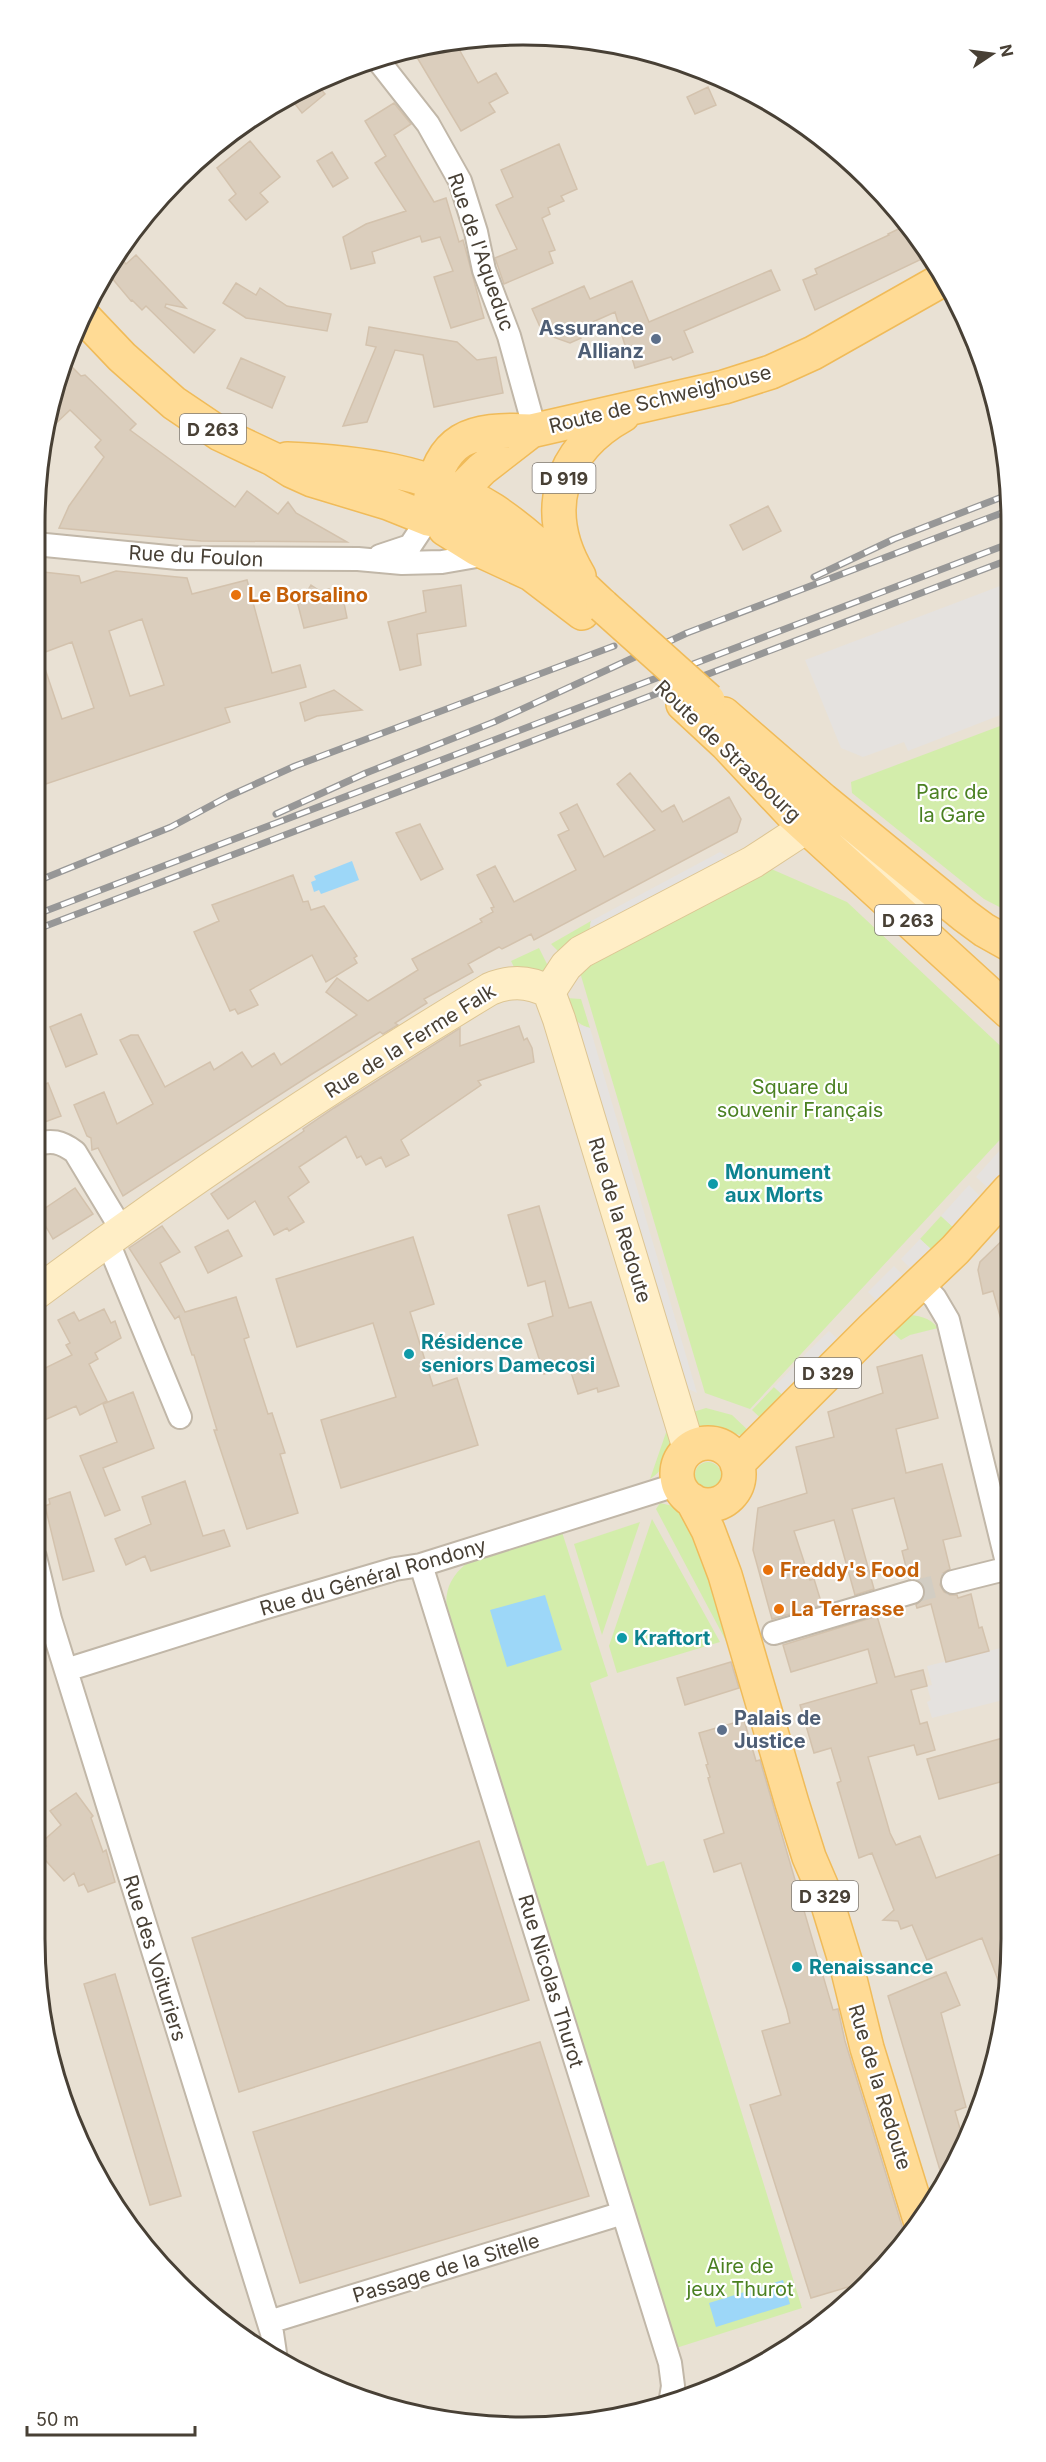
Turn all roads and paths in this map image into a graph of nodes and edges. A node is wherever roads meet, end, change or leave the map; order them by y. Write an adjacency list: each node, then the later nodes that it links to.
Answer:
1 (383, 66): 5 (street, Rue de l'Aqueduc)
2 (936, 283): 4 (main road, Route de Schweighouse / D 919)
3 (89, 322): 6 (main road, Route de Strasbourg / D 263)
4 (660, 400): 5 (main road, Route de Schweighouse / D 919); 13 (main road, D 919)
5 (533, 431): 7 (main road, D 919)
6 (273, 459): 7 (main road, Route de Strasbourg / D 263); 8 (main road, Route de Strasbourg / D 263)
7 (446, 487): 8 (main road); 10 (main road, Route de Strasbourg / D 263)
8 (428, 519): 10 (main road, Route de Strasbourg / D 263); 11 (main road, Route de Strasbourg / D 263); 12 (street, Rue du Foulon)
9 (45, 545): 12 (street, Rue du Foulon)
10 (548, 553): 13 (main road, Route de Strasbourg / D 263)
11 (488, 554): 12 (street, Rue du Foulon); 13 (main road, Route de Strasbourg / D 263)
12 (358, 560)
13 (593, 605): 14 (main road, Route de Strasbourg / D 263, bridge)
14 (696, 702): 15 (main road, Route de Strasbourg / D 263); 16 (main road, Route de Strasbourg / D 263)
15 (808, 829): 16 (street); 18 (street); 19 (main road, Route de Strasbourg / D 263)
16 (965, 916): 17 (main road, Route de Strasbourg)
17 (1001, 941)
18 (549, 992): 22 (street, Rue de la Ferme Falk); 26 (street, Rue de la Redoute)
19 (1001, 1005)
20 (45, 1142): 22 (street)
21 (1001, 1199): 23 (main road, D 329)
22 (115, 1235): 24 (street, Rue de la Ferme Falk); 25 (street)
23 (921, 1283): 27 (main road, D 329); 30 (street)
24 (45, 1286)
25 (180, 1417)
26 (689, 1449): 27 (main road); 28 (main road)
27 (738, 1464): 29 (main road)
28 (686, 1492): 29 (main road); 31 (street, Rue du Général Rondony); 33 (main road, Rue de la Redoute / D 329)
29 (729, 1497): 33 (main road, Rue de la Redoute / D 329)
30 (1001, 1535)
31 (422, 1565): 38 (street, Rue du Général Rondony); 40 (street, Rue Nicolas Thurot)
32 (1001, 1574): 34 (street)
33 (725, 1575): 39 (main road, Rue de la Redoute / D 329)
34 (953, 1582)
35 (912, 1592): 37 (street)
36 (45, 1599): 38 (street, Rue des Voituriers)
37 (774, 1633)
38 (66, 1671): 41 (street, Rue des Voituriers)
39 (917, 2209)
40 (623, 2213): 41 (street, Passage de la Sitelle); 43 (street, Rue Nicolas Thurot)
41 (269, 2322): 42 (street, Rue des Voituriers)
42 (273, 2346)
43 (671, 2394)

